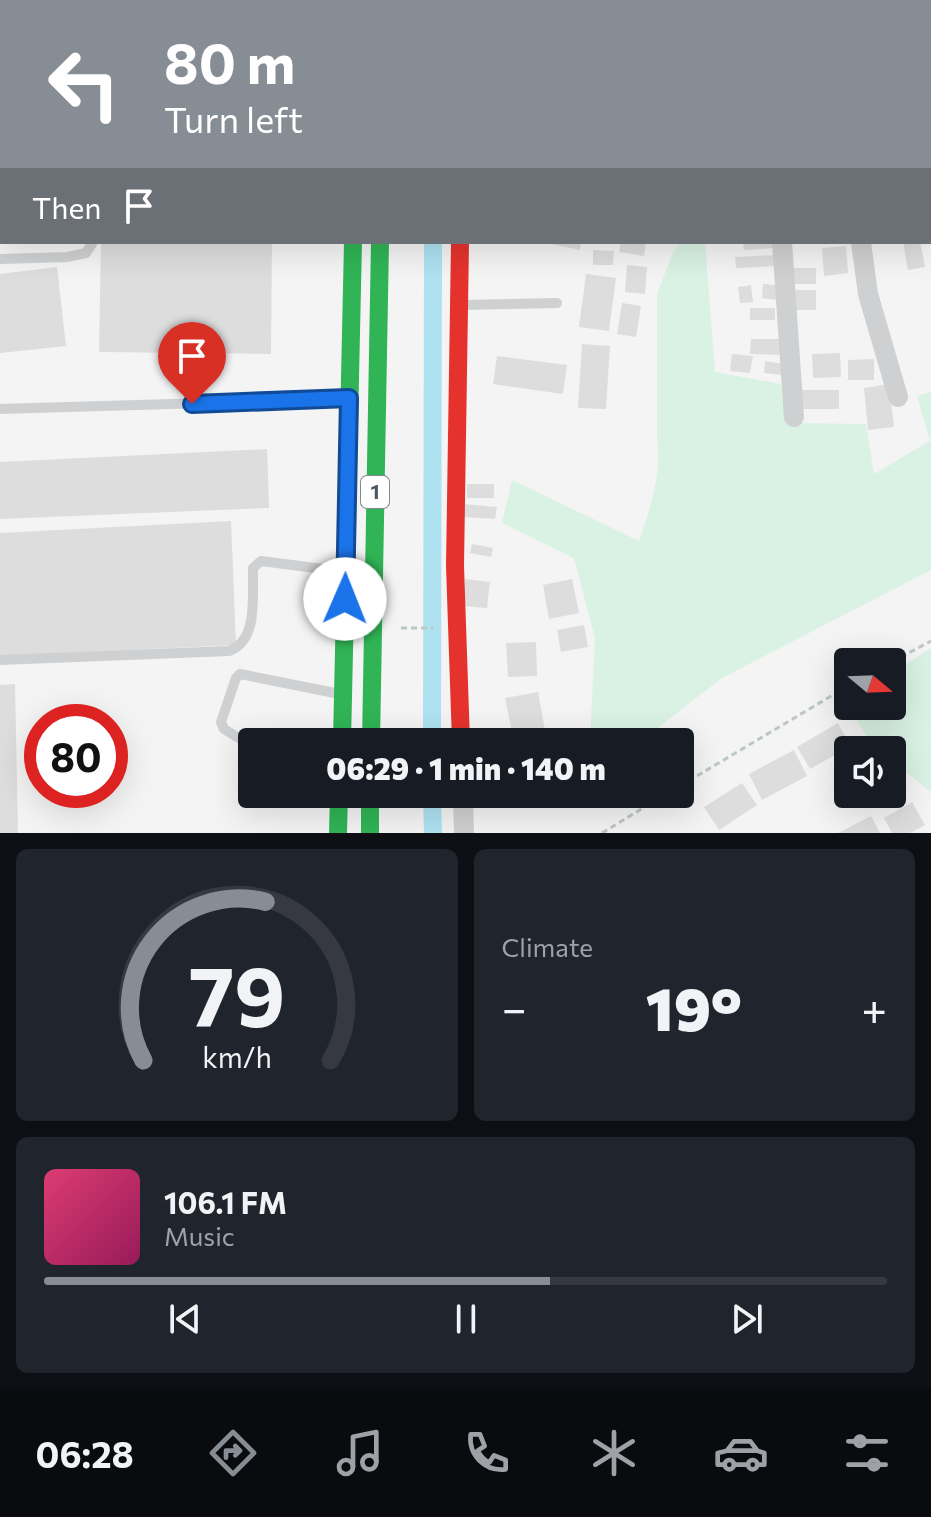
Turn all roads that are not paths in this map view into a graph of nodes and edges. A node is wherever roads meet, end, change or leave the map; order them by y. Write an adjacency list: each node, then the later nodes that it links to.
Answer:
1 (92, 244): 7 (lane)
2 (353, 244): 11 (main road, 1)
3 (380, 244): 18 (main road, 1)
4 (460, 244): 9 (main road)
5 (782, 244): 13 (street)
6 (861, 244): 10 (street)
7 (0, 259)
8 (557, 303): 9 (lane)
9 (459, 305): 19 (main road)
10 (898, 397)
11 (349, 398): 12 (lane); 14 (main road, 1)
12 (0, 409)
13 (794, 417)
14 (345, 572): 15 (lane); 16 (main road, 1)
15 (0, 660)
16 (344, 695): 17 (main road, 1); 20 (lane)
17 (343, 728)
18 (371, 728)
19 (461, 728)
20 (238, 738)
21 (337, 808): 24 (main road)
22 (370, 808): 25 (main road)
23 (463, 808): 26 (street)
24 (338, 833)
25 (370, 833)
26 (464, 833)

